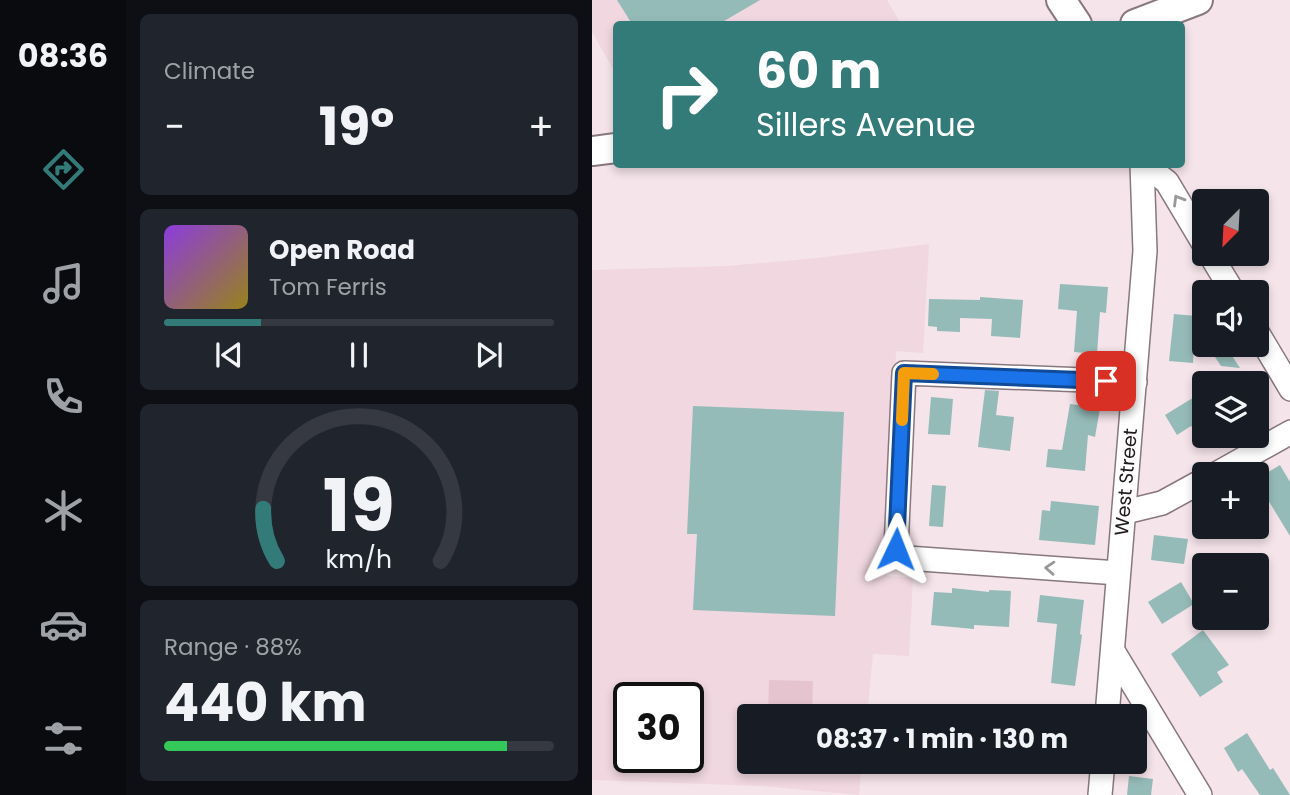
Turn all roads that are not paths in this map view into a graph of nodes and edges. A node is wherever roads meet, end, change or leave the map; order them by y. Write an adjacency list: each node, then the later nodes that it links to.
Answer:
1 (1061, 0): 3 (main road)
2 (1198, 0): 4 (main road)
3 (1075, 21)
4 (1143, 21)
5 (613, 148): 6 (main road)
6 (592, 151)
7 (1143, 168): 11 (street, West Street)
8 (1149, 168): 9 (street, one-way to 8)
9 (1192, 224)
10 (1269, 353): 12 (street)
11 (1135, 382): 16 (street, West Street); 17 (street, one-way to 11)
12 (1290, 389)
13 (1290, 432): 14 (street)
14 (1237, 462)
15 (1192, 487): 16 (street)
16 (1125, 512): 17 (street, West Street)
17 (1118, 573): 18 (street, West Street)
18 (1114, 651): 19 (street, West Street); 22 (street)
19 (1108, 704)
20 (1102, 774): 21 (street)
21 (1100, 795)
22 (1200, 795)

